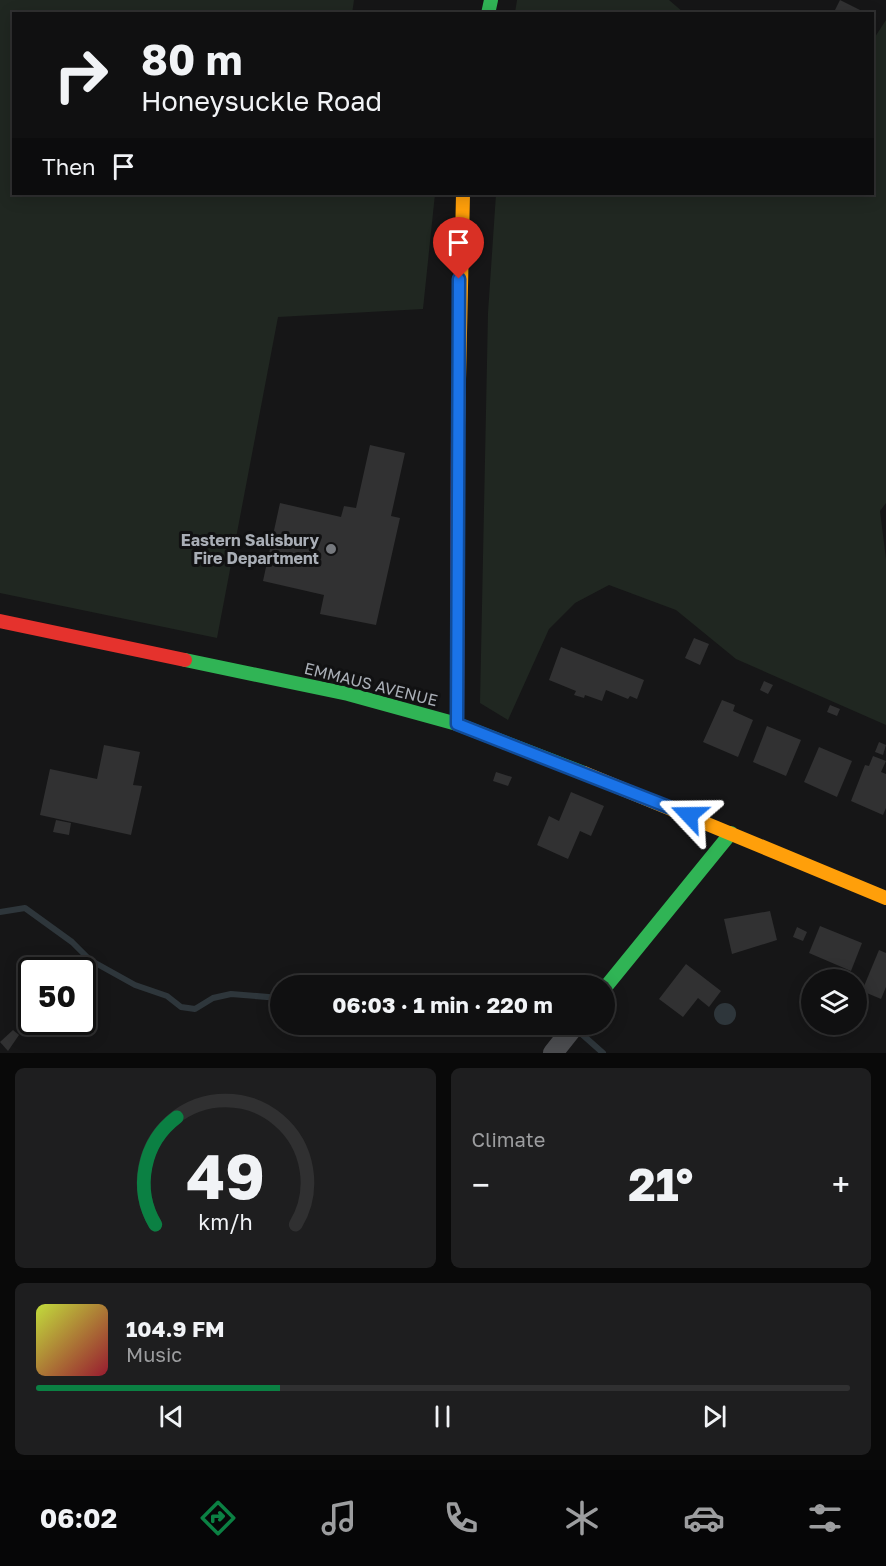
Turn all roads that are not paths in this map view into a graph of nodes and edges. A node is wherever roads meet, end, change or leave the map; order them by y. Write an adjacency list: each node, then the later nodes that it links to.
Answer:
1 (463, 195): 3 (main road)
2 (0, 621): 3 (main road, EMMAUS AVENUE)
3 (457, 724): 4 (main road, EMMAUS AVENUE)
4 (731, 833): 5 (main road, EMMAUS AVENUE); 6 (main road)
5 (886, 898)
6 (615, 975)
7 (567, 1035): 8 (street)
8 (553, 1053)

